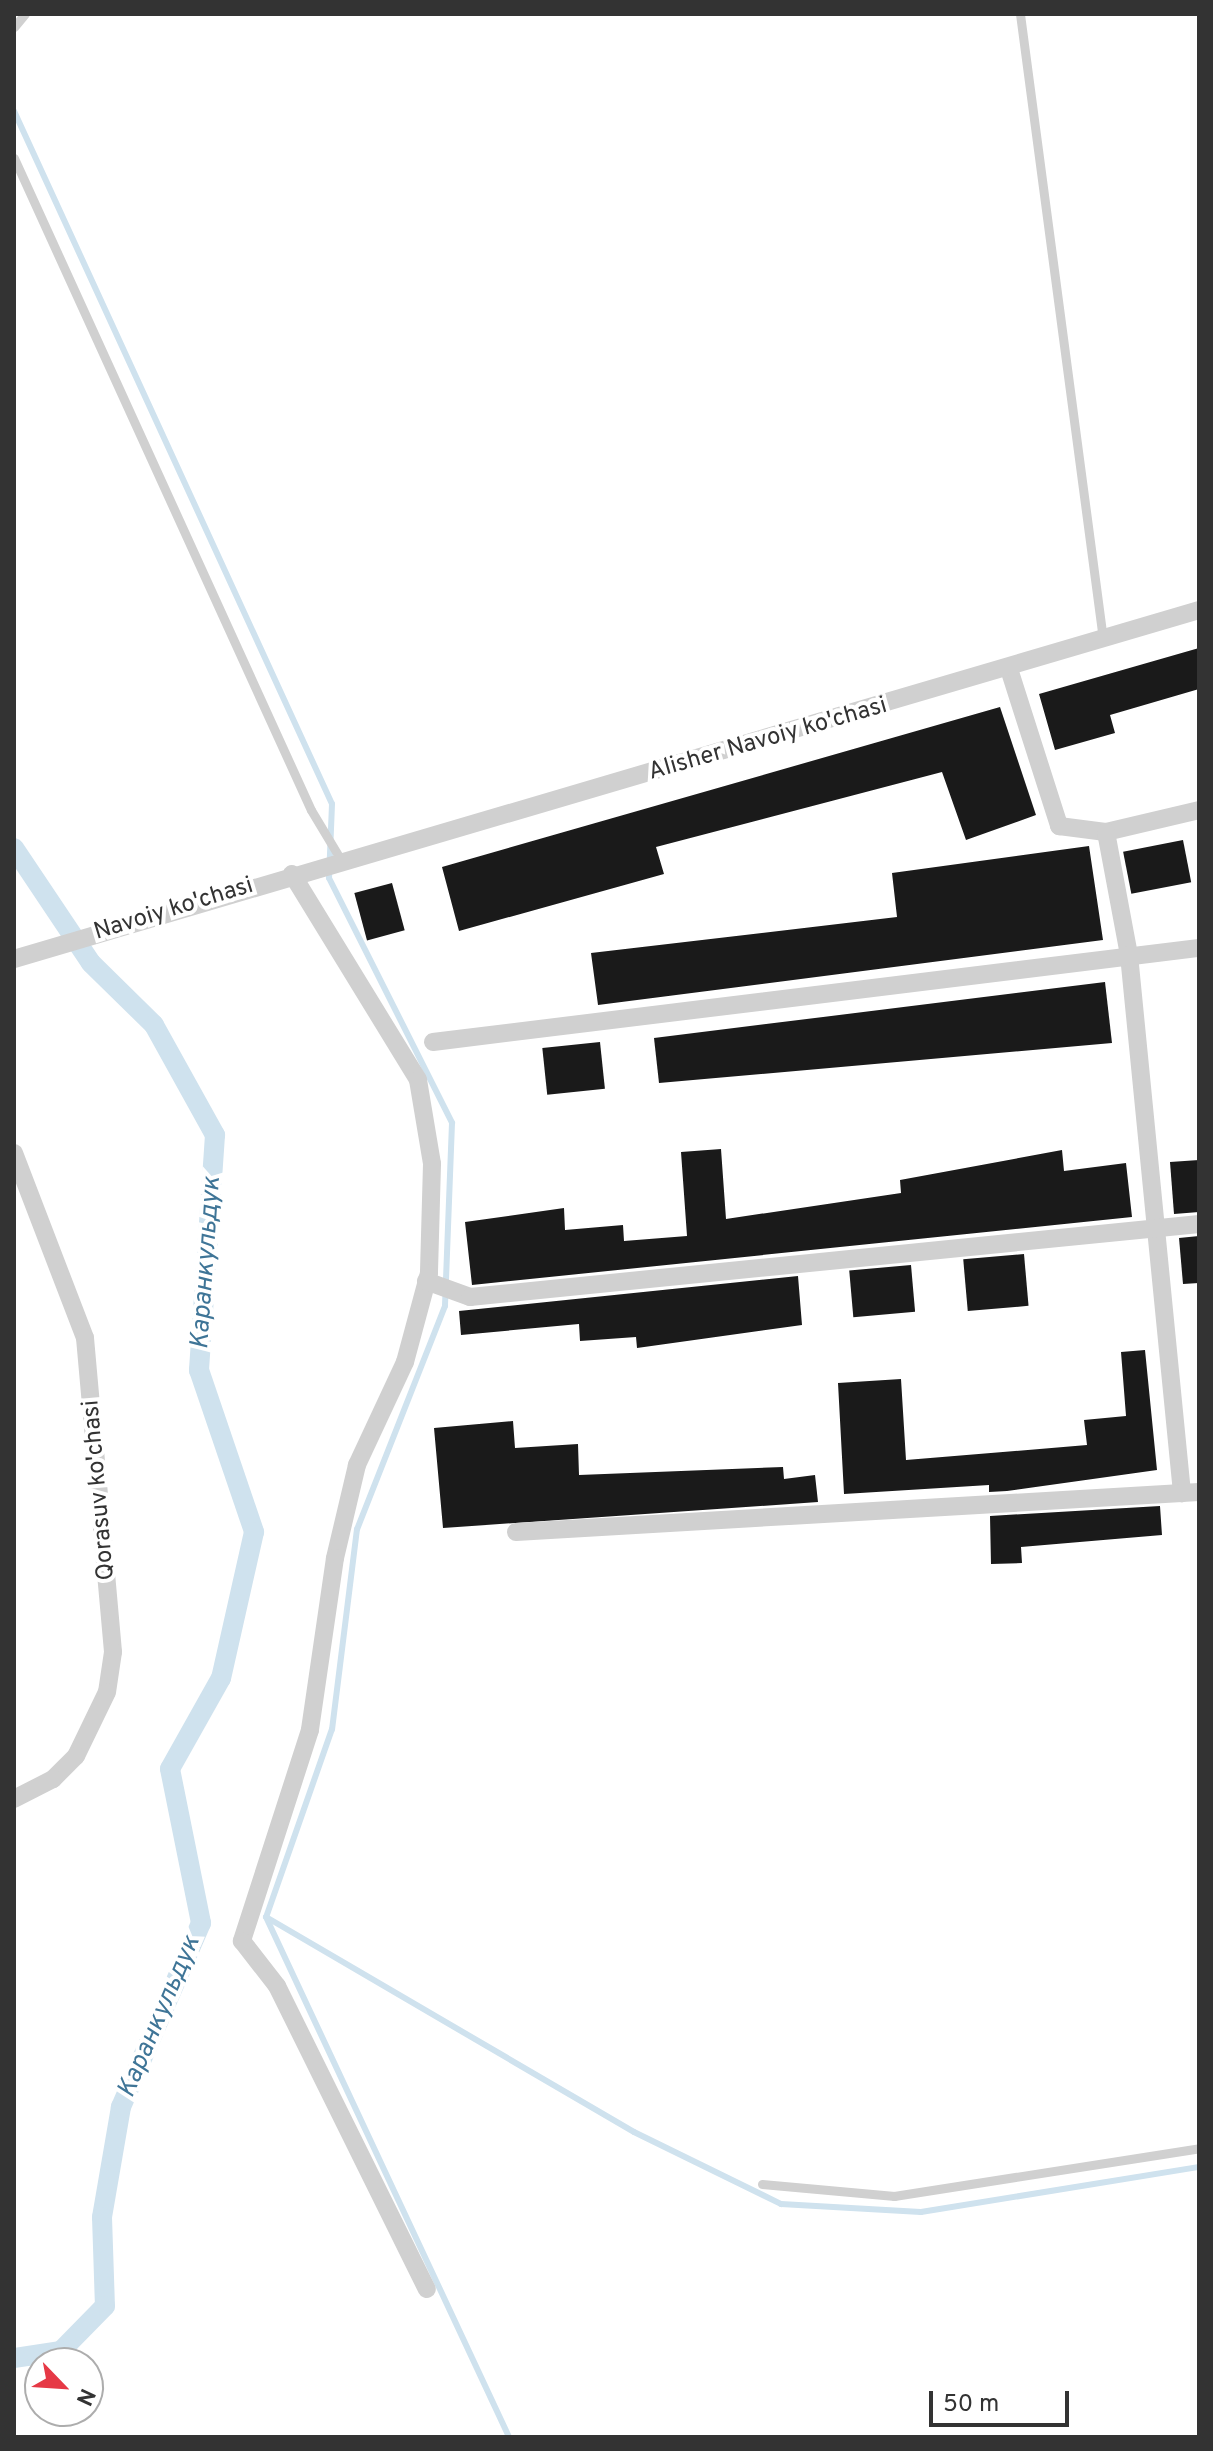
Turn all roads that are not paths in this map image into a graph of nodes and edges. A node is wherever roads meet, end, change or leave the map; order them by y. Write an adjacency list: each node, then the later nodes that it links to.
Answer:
1 (25, 14): 3 (lane)
2 (1020, 14): 6 (lane)
3 (14, 27)
4 (14, 158): 10 (lane)
5 (1199, 610): 6 (street, Alisher Navoiy ko'chasi)
6 (1103, 639): 7 (street, Alisher Navoiy ko'chasi)
7 (1010, 672): 9 (street); 10 (street, Alisher Navoiy ko'chasi)
8 (1199, 810): 9 (street)
9 (1106, 832): 13 (street)
10 (337, 860): 11 (street, Navoiy ko'chasi)
11 (292, 874): 14 (street, Navoiy ko'chasi); 19 (street)
12 (1199, 948): 13 (street)
13 (1129, 955): 15 (street); 18 (street)
14 (14, 959)
15 (433, 1042)
16 (14, 1153): 22 (street, Qorasuv ko'chasi)
17 (1199, 1224): 18 (street)
18 (1152, 1230): 19 (street); 20 (street)
19 (426, 1281): 25 (street)
20 (1190, 1492): 21 (street)
21 (516, 1532)
22 (14, 1799)
23 (1199, 2148): 24 (lane)
24 (762, 2184)
25 (427, 2289)

